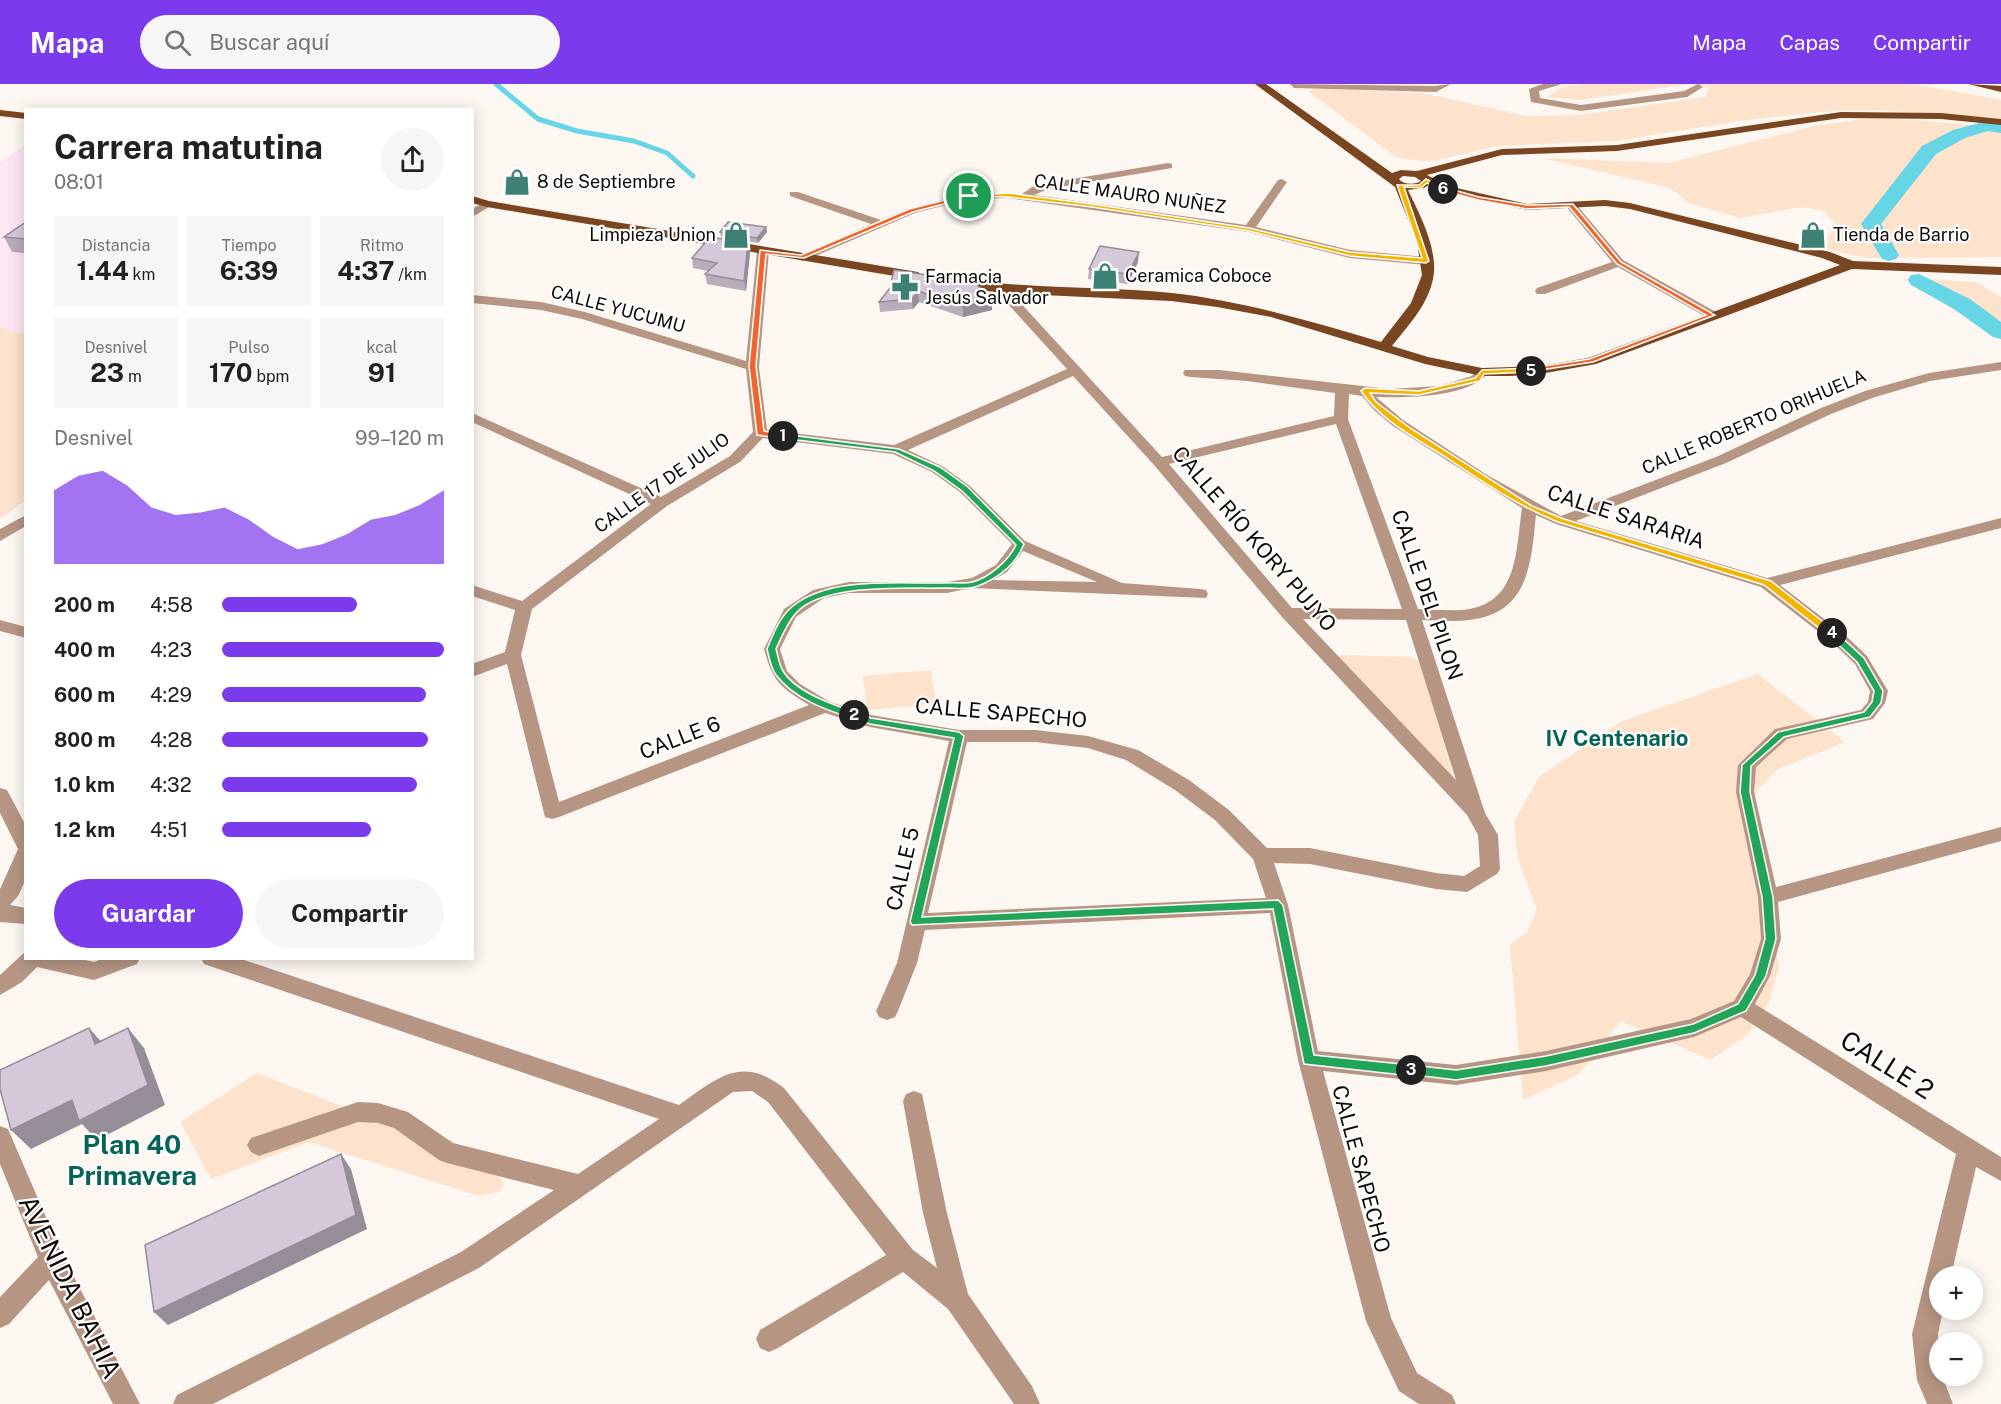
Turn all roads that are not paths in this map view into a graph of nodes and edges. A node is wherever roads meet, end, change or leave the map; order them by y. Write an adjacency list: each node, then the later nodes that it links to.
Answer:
1 (1260, 84): 17 (main road)
2 (1278, 84): 12 (main road)
3 (1446, 84): 6 (street)
4 (1557, 84): 7 (street)
5 (1973, 84): 8 (main road)
6 (1294, 85)
7 (1698, 87)
8 (2001, 89)
9 (0, 113): 10 (main road)
10 (24, 116)
11 (2001, 122): 15 (main road)
12 (1366, 146)
13 (1386, 159): 15 (main road)
14 (1168, 166): 19 (street)
15 (1419, 176): 17 (main road); 17 (main road); 22 (main road)
16 (1282, 182): 25 (street)
17 (1396, 182): 28 (main road)
18 (794, 194): 24 (street)
19 (1024, 197): 24 (street, CALLE MAURO NUÑEZ); 25 (street, CALLE MAURO NUÑEZ)
20 (474, 200): 21 (main road)
21 (487, 204): 23 (street); 26 (main road)
22 (1571, 205): 29 (street); 30 (main road)
23 (474, 213)
24 (879, 223): 27 (street, CALLE MAURO NUÑEZ)
25 (1249, 230): 28 (street, CALLE MAURO NUÑEZ)
26 (763, 251): 27 (main road); 37 (street, CALLE 17 DE JULIO)
27 (802, 257): 32 (main road)
28 (1426, 261): 36 (main road)
29 (1619, 263): 33 (street); 35 (street)
30 (1851, 265): 31 (main road); 35 (main road)
31 (2001, 271)
32 (1001, 289): 36 (main road); 39 (street, CALLE RÍO KORY PUJYO)
33 (1541, 291)
34 (474, 299): 37 (street, CALLE YUCUMU)
35 (1712, 315): 40 (main road)
36 (1384, 347): 40 (main road)
37 (752, 366): 46 (street, CALLE 17 DE JULIO)
38 (2001, 366): 52 (street, CALLE ROBERTO ORIHUELA)
39 (1075, 370): 47 (street); 48 (street, CALLE RÍO KORY PUJYO)
40 (1482, 372): 43 (street)
41 (1190, 373): 42 (street)
42 (1342, 390): 43 (street); 45 (street, CALLE DEL PILON)
43 (1365, 391): 50 (street, CALLE SARARIA)
44 (474, 418): 49 (street)
45 (1341, 418): 48 (street); 63 (street, CALLE DEL PILON)
46 (760, 433): 47 (street); 49 (street, CALLE 17 DE JULIO)
47 (897, 450): 55 (street)
48 (1159, 462): 62 (street, CALLE RÍO KORY PUJYO)
49 (662, 503): 61 (street, CALLE 17 DE JULIO)
50 (1529, 508): 52 (street, CALLE SARARIA); 63 (street)
51 (24, 520): 54 (street)
52 (1561, 520): 56 (street, CALLE SARARIA)
53 (2001, 524): 56 (street)
54 (0, 536)
55 (1020, 544): 57 (street); 58 (street)
56 (1767, 583): 76 (street)
57 (975, 585): 58 (street, CALLE SAPECHO); 68 (street, CALLE SAPECHO)
58 (1125, 588): 60 (street)
59 (474, 591): 61 (street)
60 (1200, 594)
61 (524, 607): 66 (street)
62 (1288, 613): 63 (street); 71 (street, CALLE RÍO KORY PUJYO)
63 (1412, 614): 71 (street, CALLE DEL PILON)
64 (0, 625): 65 (street)
65 (24, 632)
66 (513, 655): 67 (street); 68 (street, CALLE 6)
67 (474, 670)
68 (824, 705): 69 (street, CALLE SAPECHO)
69 (959, 736): 74 (street, CALLE SAPECHO); 81 (street, CALLE 5)
70 (0, 795): 73 (street)
71 (1476, 814): 74 (street)
72 (2001, 834): 76 (street)
73 (24, 841)
74 (1262, 855): 78 (street, CALLE SAPECHO)
75 (24, 858): 77 (street)
76 (1768, 897): 87 (street)
77 (0, 903)
78 (1278, 905): 81 (street); 89 (street, CALLE SAPECHO)
79 (0, 914): 80 (street)
80 (24, 916)
81 (916, 922): 88 (street, CALLE 5)
82 (32, 960): 86 (street)
83 (43, 960): 84 (street)
84 (124, 960)
85 (216, 960): 91 (street)
86 (0, 987)
87 (1742, 1008): 89 (street); 94 (street, CALLE 2)
88 (887, 1011)
89 (1309, 1060): 105 (street, CALLE SAPECHO)
90 (914, 1101): 99 (street)
91 (681, 1116): 96 (street); 97 (street)
92 (0, 1136): 98 (street, AVENIDA BAHIA)
93 (259, 1145): 96 (street)
94 (1968, 1150): 95 (street, CALLE 2); 106 (street)
95 (2001, 1170)
96 (581, 1186): 103 (street)
97 (903, 1258): 99 (street); 101 (street)
98 (52, 1260): 100 (street); 102 (street, AVENIDA BAHIA)
99 (957, 1300): 104 (street)
100 (0, 1315)
101 (769, 1339)
102 (127, 1404)
103 (186, 1404)
104 (1027, 1404)
105 (1443, 1404)
106 (1940, 1404)

